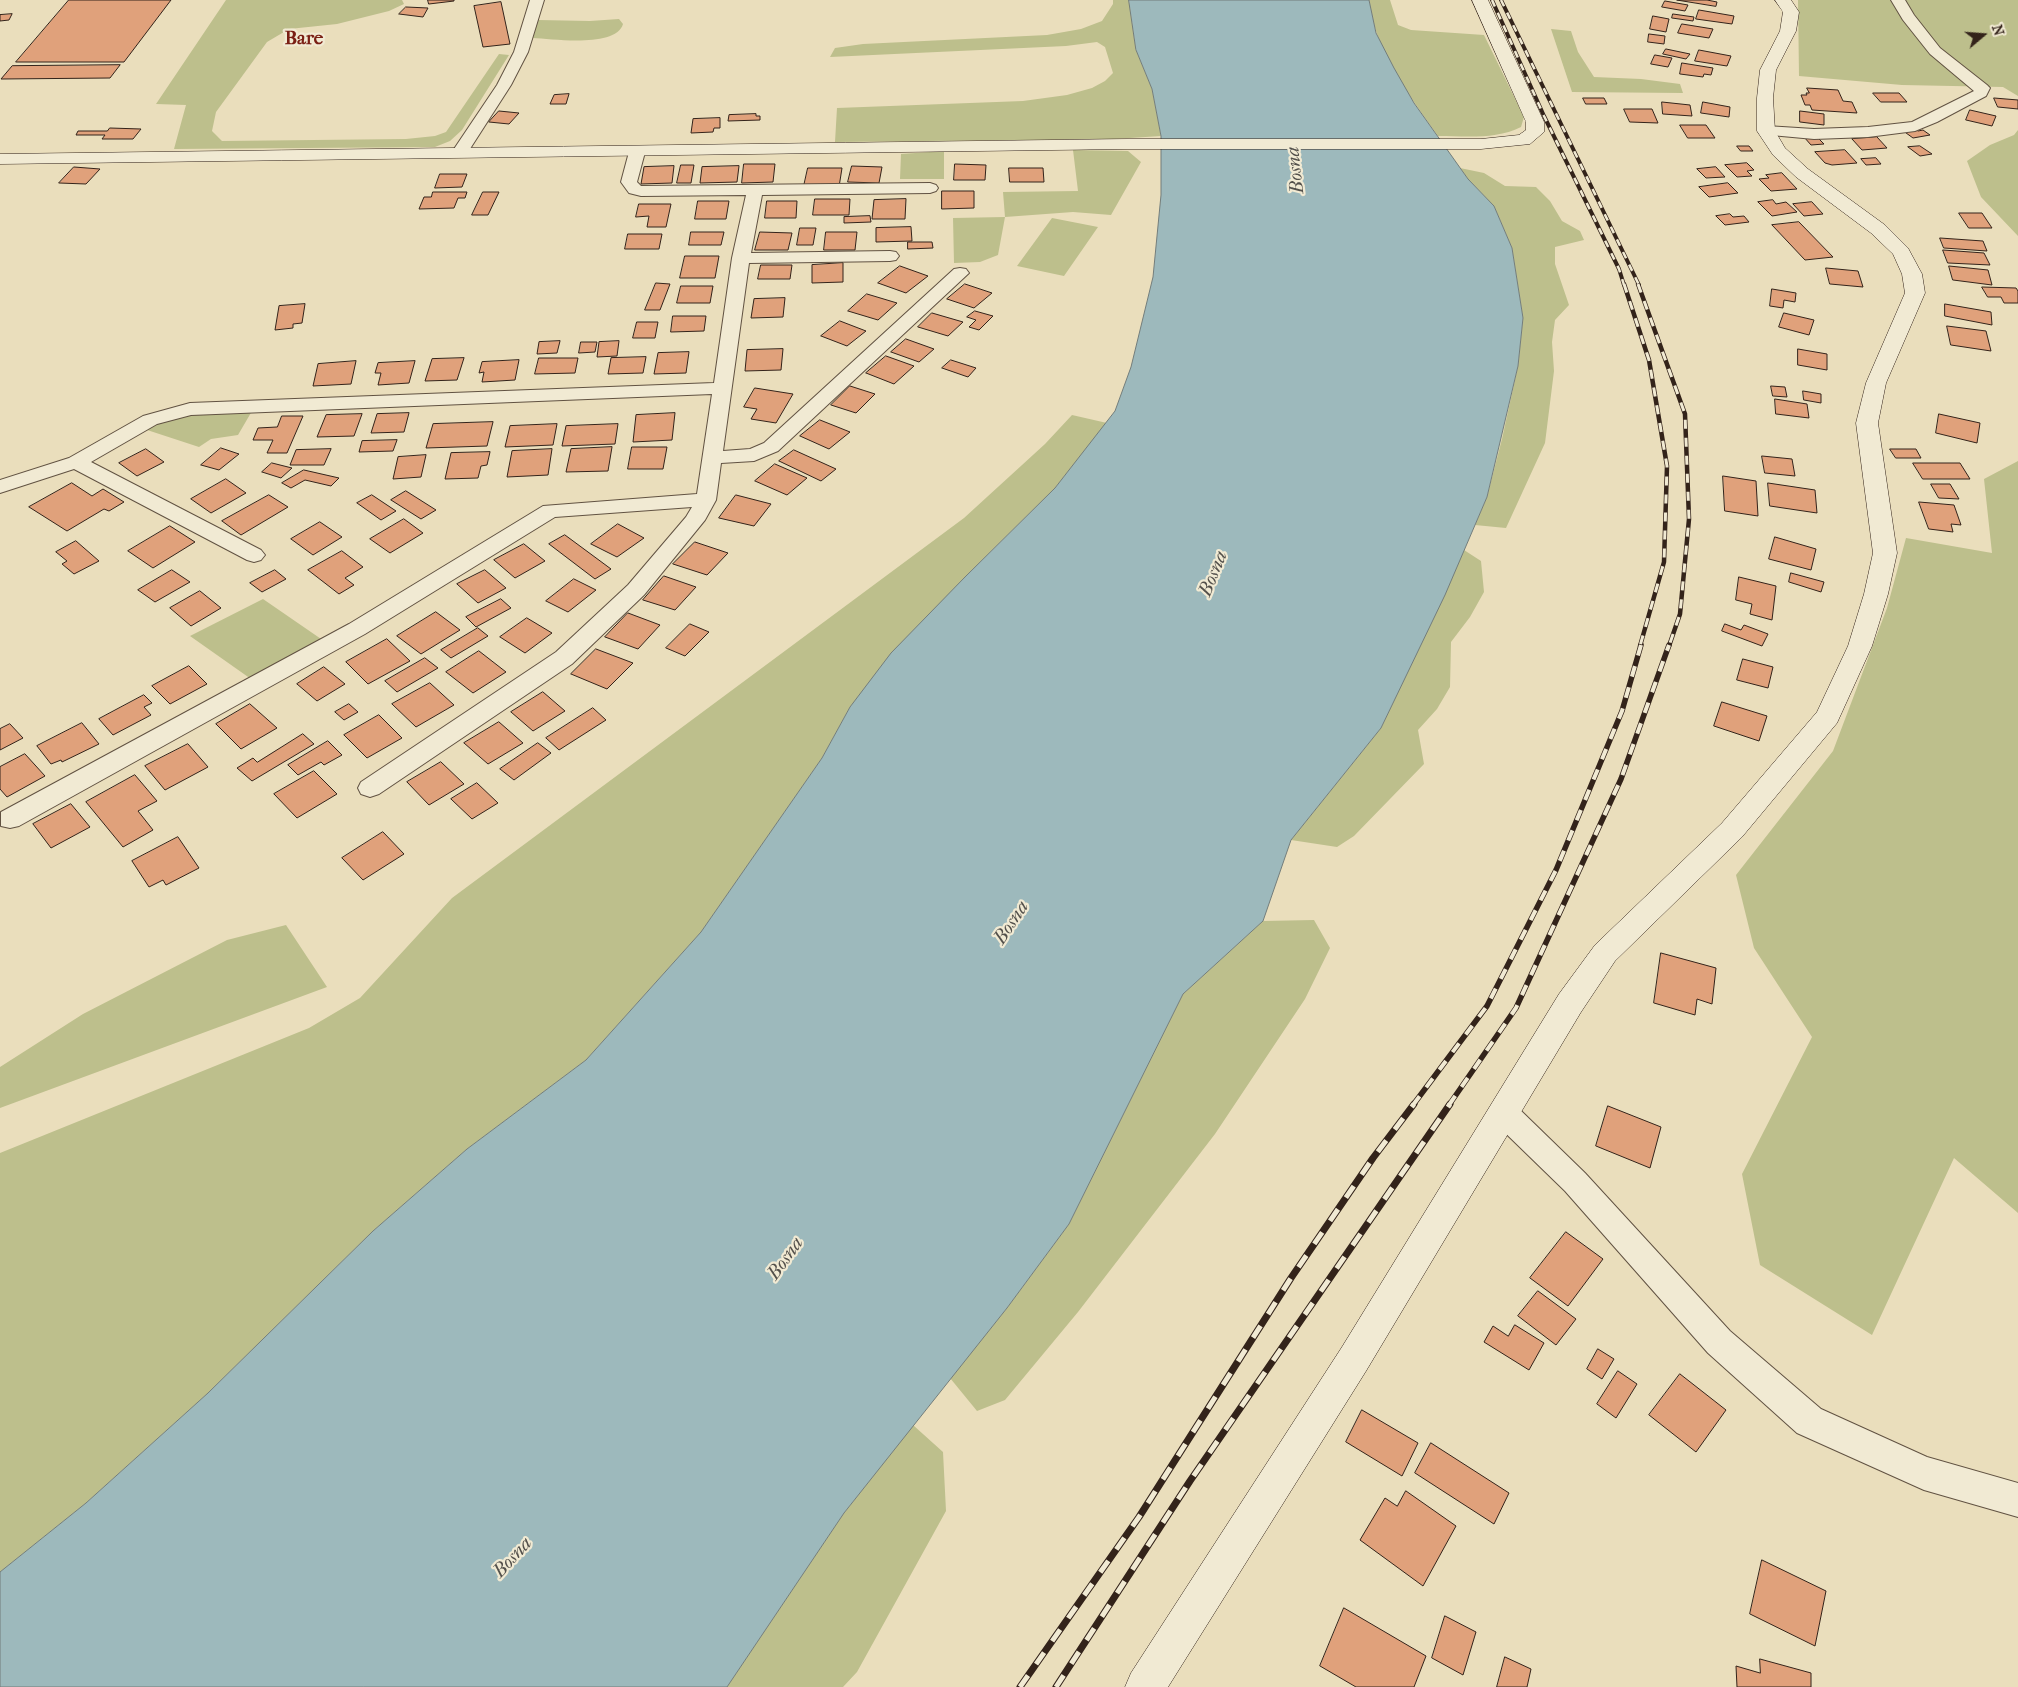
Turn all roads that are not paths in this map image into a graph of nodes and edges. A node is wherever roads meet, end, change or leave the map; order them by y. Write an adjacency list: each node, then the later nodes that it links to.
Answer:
1 (537, 0): 6 (street)
2 (1480, 0): 7 (main road)
3 (1783, 0): 5 (main road)
4 (1898, 0): 5 (street)
5 (1766, 131): 22 (main road)
6 (460, 152): 7 (main road); 8 (main road)
7 (637, 152): 10 (street)
8 (0, 158)
9 (930, 188): 10 (street)
10 (755, 191): 12 (street)
11 (890, 256): 12 (street)
12 (741, 258): 14 (street)
13 (960, 273): 15 (street)
14 (721, 388): 15 (street); 16 (street)
15 (712, 458): 18 (street)
16 (76, 462): 17 (street); 19 (street)
17 (0, 487)
18 (706, 500): 20 (street); 21 (street)
19 (254, 555)
20 (370, 788)
21 (10, 819)
22 (1504, 1112): 23 (street); 24 (main road)
23 (2018, 1500)
24 (1145, 1687)

